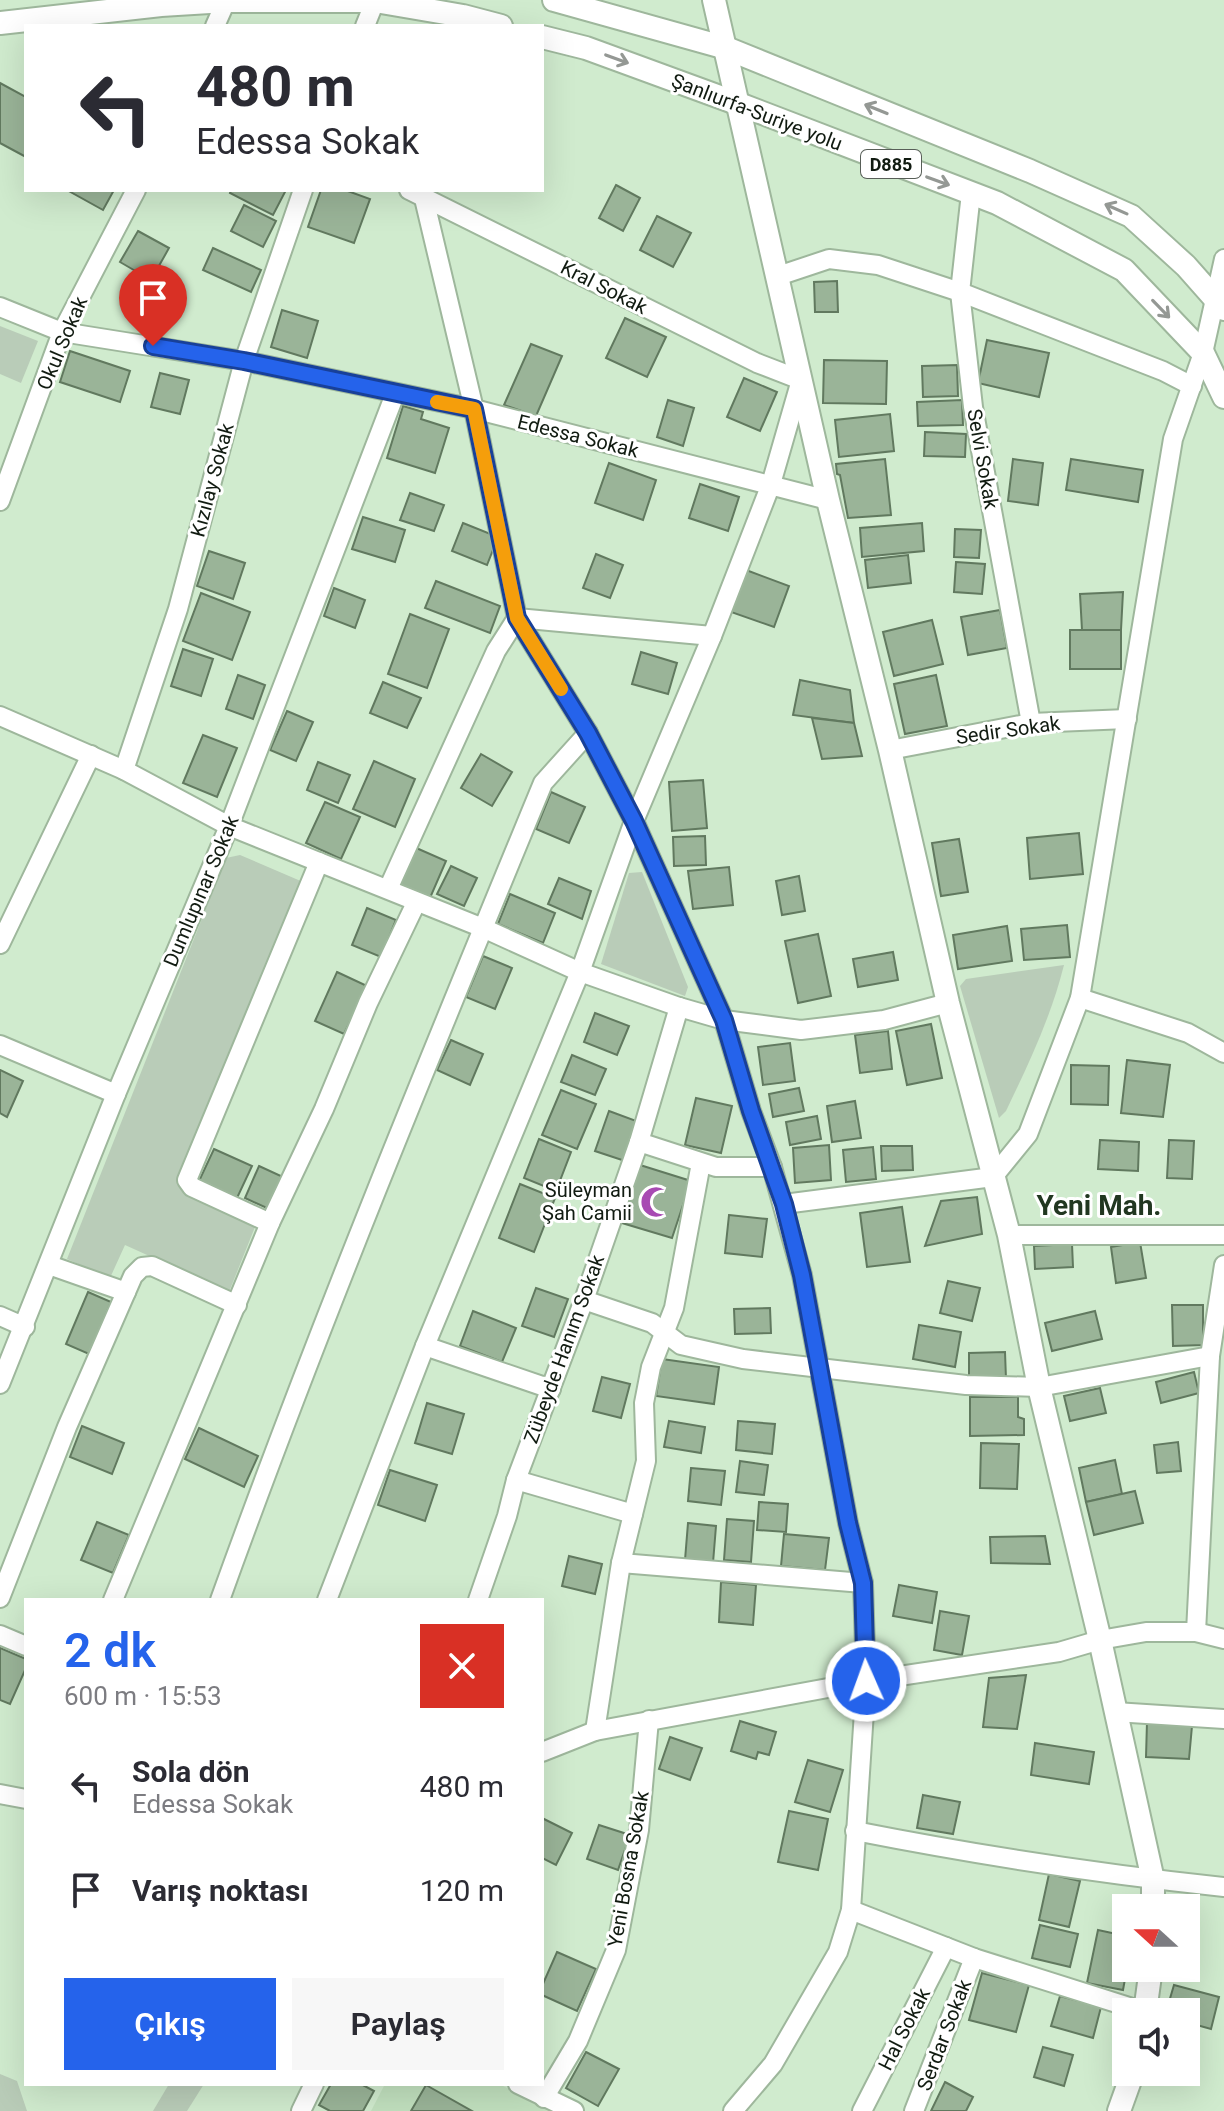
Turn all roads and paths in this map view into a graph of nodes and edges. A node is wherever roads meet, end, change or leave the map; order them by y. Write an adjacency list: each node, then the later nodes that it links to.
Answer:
1 (554, 0): 11 (main road, D885)
2 (714, 0): 11 (main road)
3 (226, 1): 4 (main road); 5 (main road); 6 (street)
4 (375, 1): 7 (street); 8 (street); 9 (main road)
5 (0, 23)
6 (216, 24)
7 (366, 24)
8 (379, 24)
9 (493, 24)
10 (544, 38): 12 (main road, Şanlıurfa-Suriye yolu / D885, one-way to 12)
11 (726, 48): 12 (main road); 20 (main road, D885, one-way to 11)
12 (739, 104): 16 (main road, Şanlıurfa-Suriye yolu / D885, one-way to 16); 18 (main road)
13 (135, 192): 22 (street, Okul Sokak)
14 (302, 192): 24 (street, Kızılay Sokak)
15 (418, 192): 25 (street, Kral Sokak); 29 (street)
16 (971, 193): 19 (street, Selvi Sokak); 23 (main road, Şanlıurfa-Suriye yolu / D885, one-way to 23)
17 (1224, 259): 20 (street)
18 (778, 276): 19 (street); 25 (main road)
19 (960, 292): 26 (street); 37 (street, Selvi Sokak)
20 (1220, 303): 23 (street)
21 (0, 307): 22 (street, Edessa Sokak)
22 (62, 332): 24 (street, Edessa Sokak); 32 (street, Okul Sokak)
23 (1203, 353): 26 (street); 28 (main road, Şanlıurfa-Suriye yolu / D885)
24 (244, 361): 27 (street, Edessa Sokak); 41 (street, Kızılay Sokak)
25 (801, 380): 30 (street); 31 (main road)
26 (1192, 386): 36 (street)
27 (395, 394): 29 (street, Edessa Sokak); 43 (street, Dumlupınar Sokak)
28 (1224, 397)
29 (474, 409): 30 (street, Edessa Sokak); 33 (street)
30 (771, 484): 31 (street, Edessa Sokak); 34 (street)
31 (828, 500): 39 (main road)
32 (0, 501)
33 (517, 618): 34 (street); 38 (street); 45 (street)
34 (712, 636): 42 (street)
35 (0, 716): 40 (street)
36 (1127, 719): 37 (street, Sedir Sokak); 50 (street)
37 (1031, 723): 39 (street, Sedir Sokak)
38 (588, 733): 42 (street); 47 (street)
39 (890, 750): 51 (main road)
40 (91, 755): 41 (street); 48 (street)
41 (124, 770): 43 (street)
42 (634, 821): 49 (street); 53 (street)
43 (229, 826): 44 (street); 56 (street, Dumlupınar Sokak)
44 (319, 862): 45 (street); 62 (street)
45 (388, 889): 46 (street)
46 (416, 903): 47 (street); 62 (street)
47 (483, 928): 49 (street); 85 (street)
48 (0, 944)
49 (580, 972): 52 (street); 73 (street)
50 (1080, 998): 55 (street); 60 (street)
51 (948, 1003): 53 (street); 60 (main road)
52 (679, 1007): 53 (street); 57 (street, Zübeyde Hanım Sokak)
53 (724, 1020): 59 (street)
54 (0, 1045): 56 (street)
55 (1224, 1053)
56 (116, 1094): 65 (street, Dumlupınar Sokak)
57 (639, 1142): 58 (street); 68 (street, Zübeyde Hanım Sokak)
58 (701, 1163): 59 (street); 72 (street)
59 (772, 1167): 61 (street)
60 (993, 1177): 61 (street); 63 (main road)
61 (784, 1204): 75 (street)
62 (270, 1223): 69 (street)
63 (1009, 1235): 64 (street); 77 (main road)
64 (1224, 1235)
65 (49, 1265): 67 (street); 71 (street, Dumlupınar Sokak)
66 (1224, 1265): 74 (street)
67 (126, 1292): 69 (street); 83 (street)
68 (584, 1300): 72 (street); 78 (street, Zübeyde Hanım Sokak)
69 (237, 1305): 84 (street)
70 (0, 1316): 71 (street)
71 (25, 1327): 76 (street, Dumlupınar Sokak)
72 (664, 1334): 75 (street); 80 (street)
73 (425, 1346): 78 (street); 86 (street)
74 (1210, 1356): 77 (street); 88 (street)
75 (818, 1368): 77 (street); 82 (street)
76 (0, 1384)
77 (1039, 1387): 91 (main road)
78 (551, 1389): 79 (street, Zübeyde Hanım Sokak)
79 (516, 1480): 80 (street); 87 (street, Zübeyde Hanım Sokak)
80 (633, 1514): 81 (street)
81 (621, 1563): 82 (street); 97 (street)
82 (863, 1583): 93 (street)
83 (0, 1598)
84 (114, 1598)
85 (221, 1598)
86 (328, 1598)
87 (479, 1598)
88 (1196, 1632): 90 (street); 91 (street)
89 (0, 1635): 92 (street)
90 (1224, 1639)
91 (1100, 1640): 93 (street); 94 (main road)
92 (24, 1645)
93 (866, 1681): 96 (street); 101 (street)
94 (1115, 1712): 95 (street); 102 (main road)
95 (1224, 1719)
96 (649, 1720): 97 (street); 112 (street, Yeni Bosna Sokak)
97 (595, 1731): 98 (street)
98 (544, 1753)
99 (0, 1794): 100 (street)
100 (24, 1799)
101 (855, 1831): 102 (street); 105 (street)
102 (1153, 1880): 103 (street); 104 (main road)
103 (1224, 1887)
104 (1153, 1894)
105 (851, 1910): 106 (street); 115 (street)
106 (946, 1947): 107 (street); 116 (street, Hal Sokak)
107 (974, 1958): 108 (street); 117 (street, Serdar Sokak)
108 (1112, 2002)
109 (313, 2086): 113 (street)
110 (522, 2086): 112 (street)
111 (1128, 2086): 118 (main road)
112 (544, 2098): 114 (street)
113 (301, 2111)
114 (574, 2111)
115 (733, 2111)
116 (862, 2111)
117 (914, 2111)
118 (1119, 2111)

